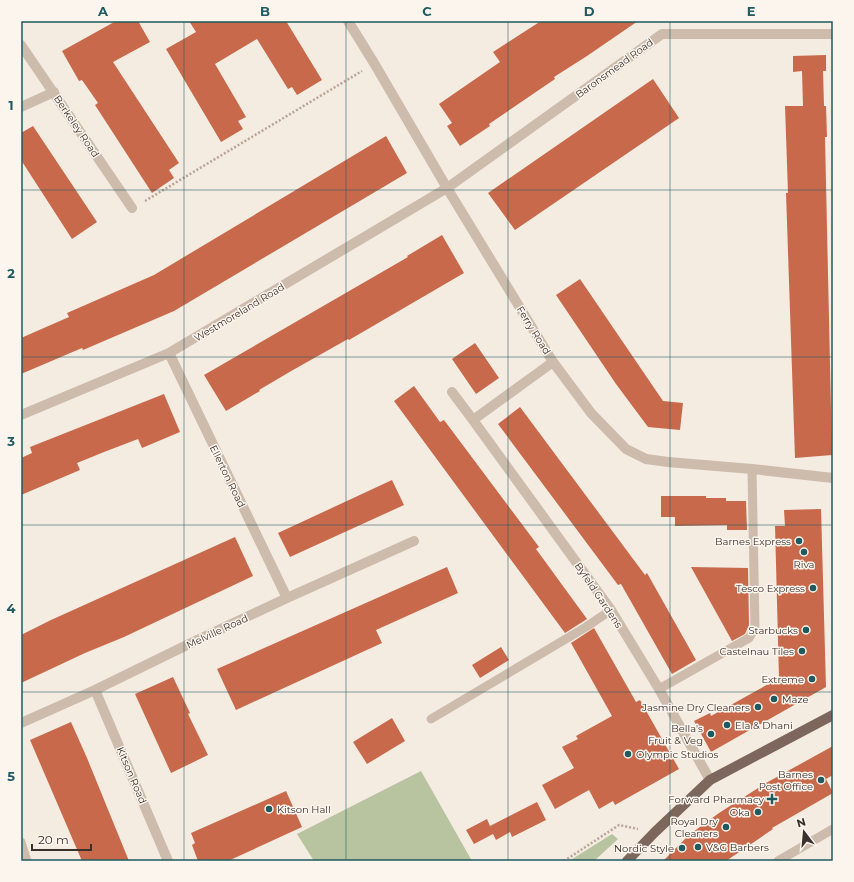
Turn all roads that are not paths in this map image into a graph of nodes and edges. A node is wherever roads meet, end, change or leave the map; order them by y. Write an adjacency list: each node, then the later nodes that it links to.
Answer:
1 (348, 21): 6 (street, Ferry Road)
2 (833, 34): 6 (street, Baronsmead Road)
3 (21, 45): 4 (street, Berkeley Road)
4 (54, 92): 5 (street); 7 (street, Berkeley Road)
5 (21, 107)
6 (447, 188): 8 (street, Westmoreland Road); 9 (street, Ferry Road)
7 (132, 208)
8 (169, 353): 11 (street, Westmoreland Road); 16 (street, Ellerton Road)
9 (554, 362): 12 (street); 13 (street, Ferry Road)
10 (452, 392): 12 (street, Byfeld Gardens)
11 (21, 415)
12 (473, 420): 17 (street, Byfeld Gardens)
13 (752, 469): 14 (street, Ferry Road); 18 (lane)
14 (833, 478)
15 (414, 541): 16 (street, Melville Road)
16 (287, 598): 19 (street, Melville Road)
17 (611, 610): 18 (street, Byfeld Gardens); 21 (lane)
18 (659, 689): 23 (street, Byfeld Gardens)
19 (96, 690): 22 (street, Melville Road); 28 (street, Kitson Road)
20 (833, 715): 23 (main road)
21 (431, 719)
22 (21, 723)
23 (710, 780): 26 (main road)
24 (833, 829): 29 (lane)
25 (21, 842): 27 (lane)
26 (631, 859)
27 (27, 861)
28 (168, 861)
29 (778, 861)

